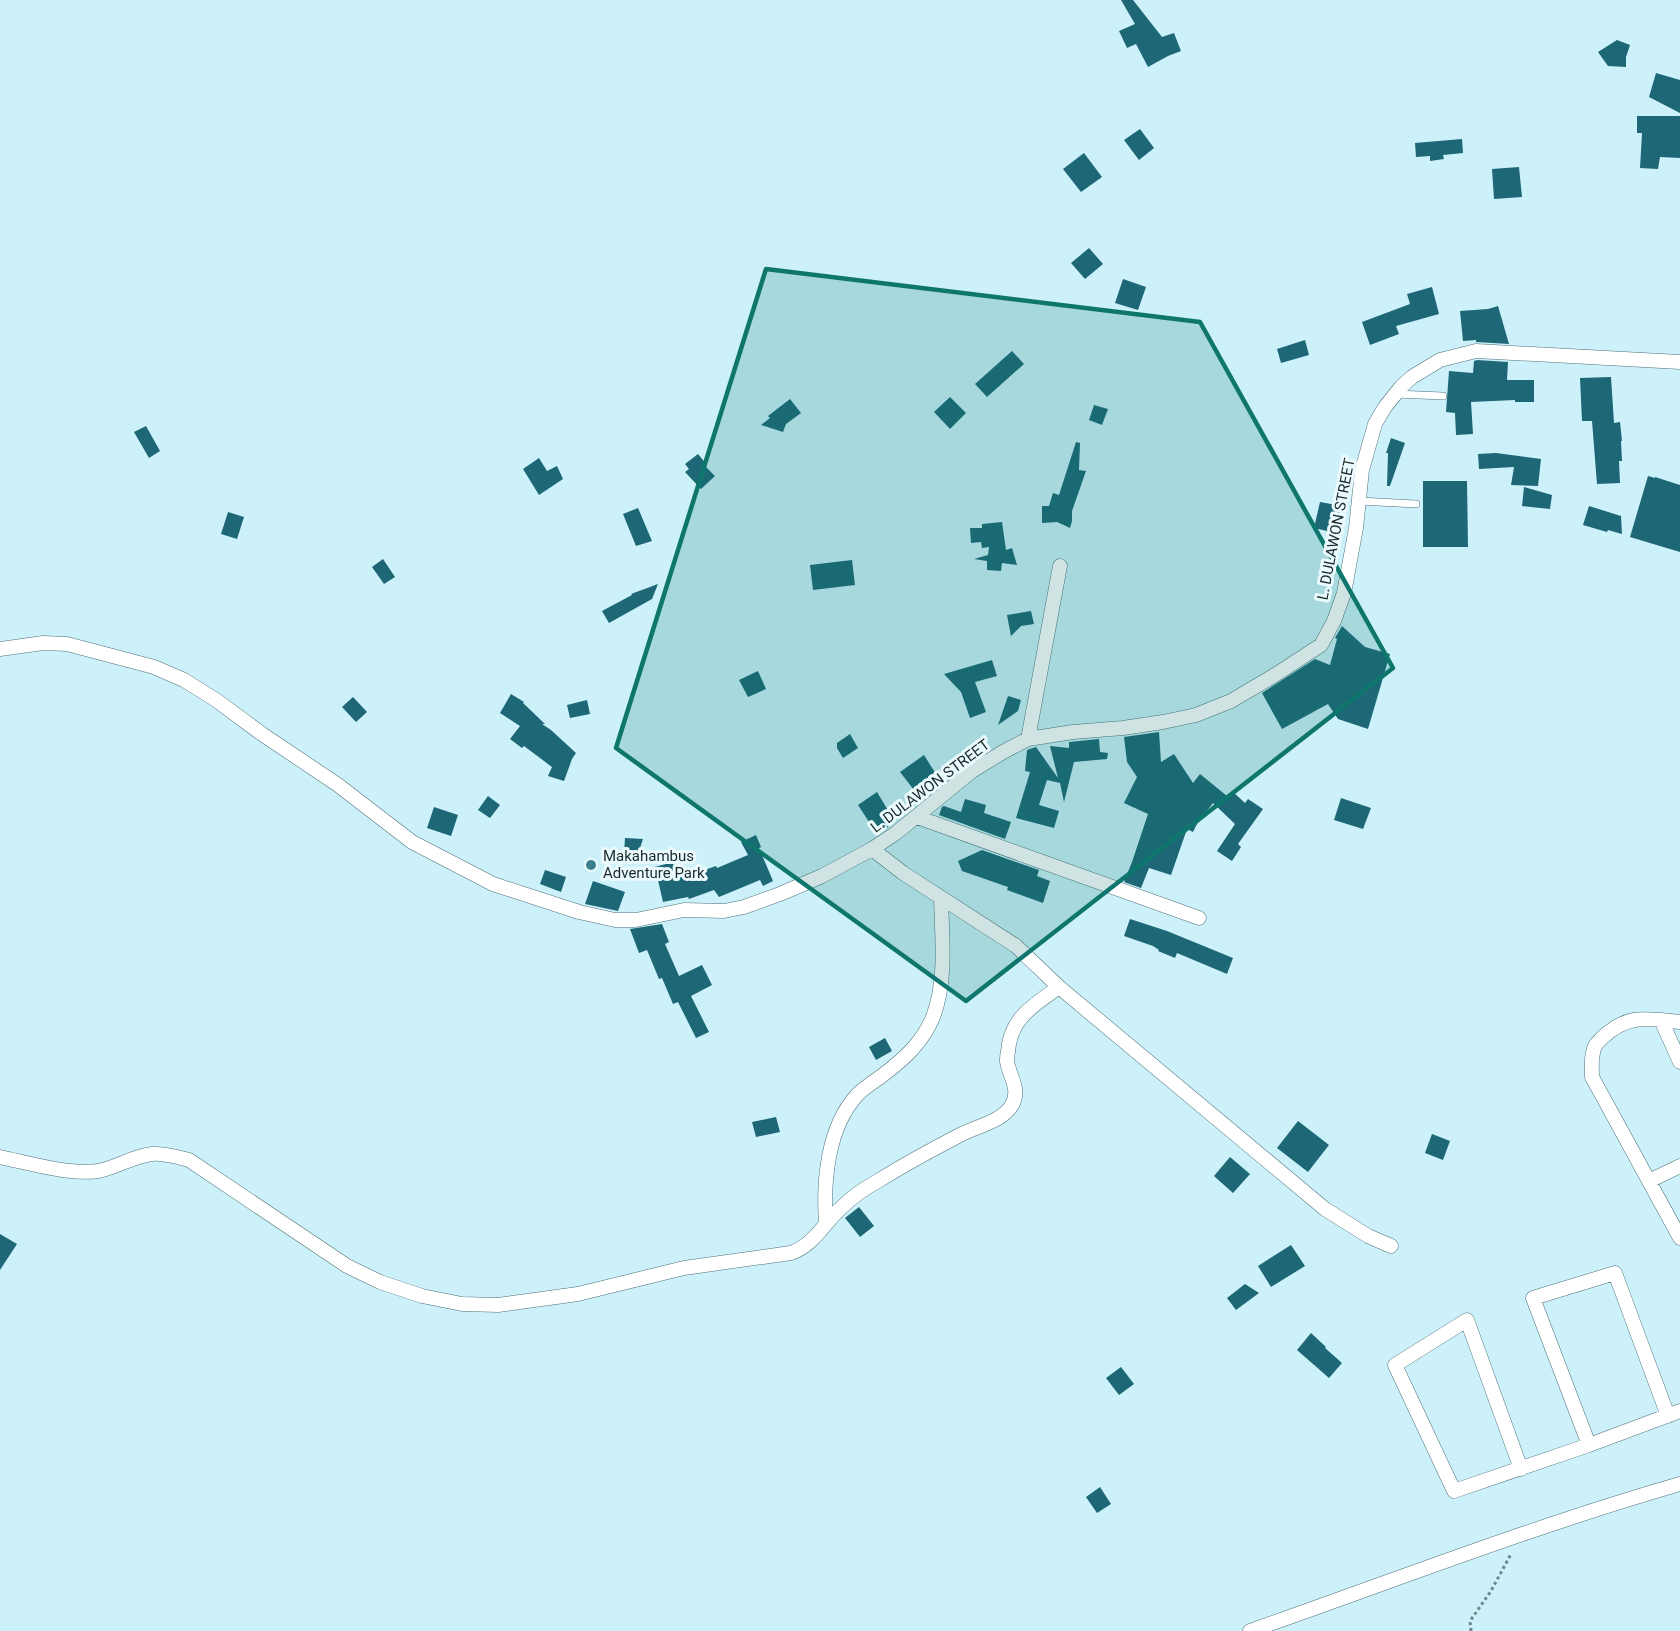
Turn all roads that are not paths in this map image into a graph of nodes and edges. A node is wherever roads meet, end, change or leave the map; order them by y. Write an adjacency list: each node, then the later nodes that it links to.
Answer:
1 (1680, 362): 2 (street, L. DULAWON STREET)
2 (1395, 394): 3 (lane); 4 (street, L. DULAWON STREET)
3 (1443, 396)
4 (1359, 501): 5 (lane); 8 (street, L. DULAWON STREET)
5 (1416, 504)
6 (1060, 566): 8 (street)
7 (0, 649): 10 (street, L. DULAWON STREET)
8 (1028, 739): 9 (street, L. DULAWON STREET)
9 (917, 817): 10 (street, L. DULAWON STREET); 12 (street)
10 (872, 849): 11 (street)
11 (941, 899): 13 (street); 20 (street)
12 (1199, 918)
13 (1059, 987): 20 (street); 22 (street)
14 (1661, 1020): 15 (street); 16 (street); 19 (street)
15 (1680, 1022)
16 (1680, 1062)
17 (0, 1157): 20 (street)
18 (1680, 1166): 19 (street)
19 (1649, 1181): 21 (street)
20 (826, 1224)
21 (1680, 1238)
22 (1391, 1246)
23 (1674, 1413): 24 (street); 24 (street)
24 (1589, 1445): 25 (street)
25 (1521, 1469): 25 (street)
26 (1680, 1484): 27 (street)
27 (1250, 1631)

